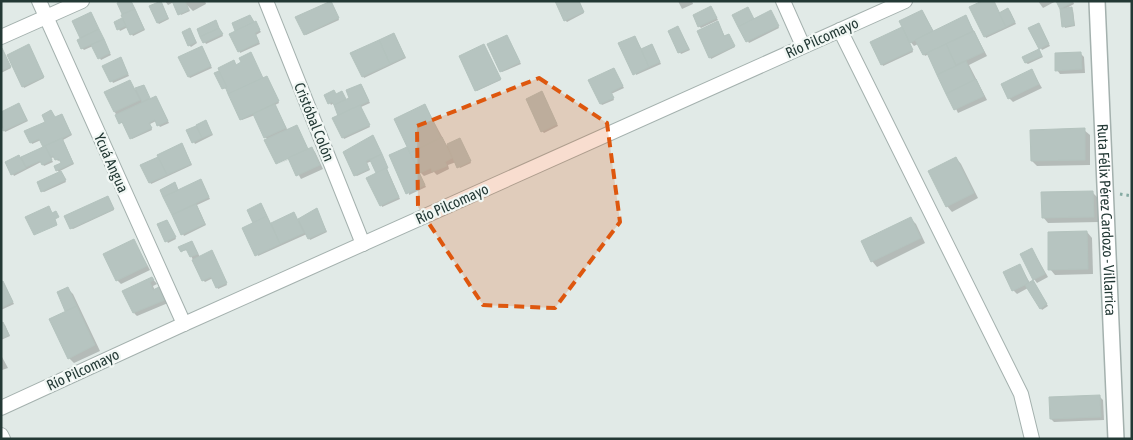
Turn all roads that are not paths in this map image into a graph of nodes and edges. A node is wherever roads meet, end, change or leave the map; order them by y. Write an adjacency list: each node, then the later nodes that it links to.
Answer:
1 (39, 1): 7 (street, Ycuá Angua)
2 (82, 1): 7 (street)
3 (266, 1): 11 (street, Cristóbal Colón)
4 (783, 1): 10 (street)
5 (905, 1): 8 (street, Río Pilcomayo)
6 (1098, 1): 17 (street, Ruta Félix Pérez Cardozo - Villarrica)
7 (46, 17): 9 (street); 12 (street, Ycuá Angua)
8 (840, 30): 10 (street, Río Pilcomayo); 16 (street)
9 (1, 37)
10 (803, 46): 11 (street, Río Pilcomayo)
11 (363, 244): 12 (street, Río Pilcomayo)
12 (184, 324): 13 (street, Río Pilcomayo)
13 (1, 408)
14 (1, 435): 15 (street)
15 (3, 439)
16 (1032, 439)
17 (1116, 439)

